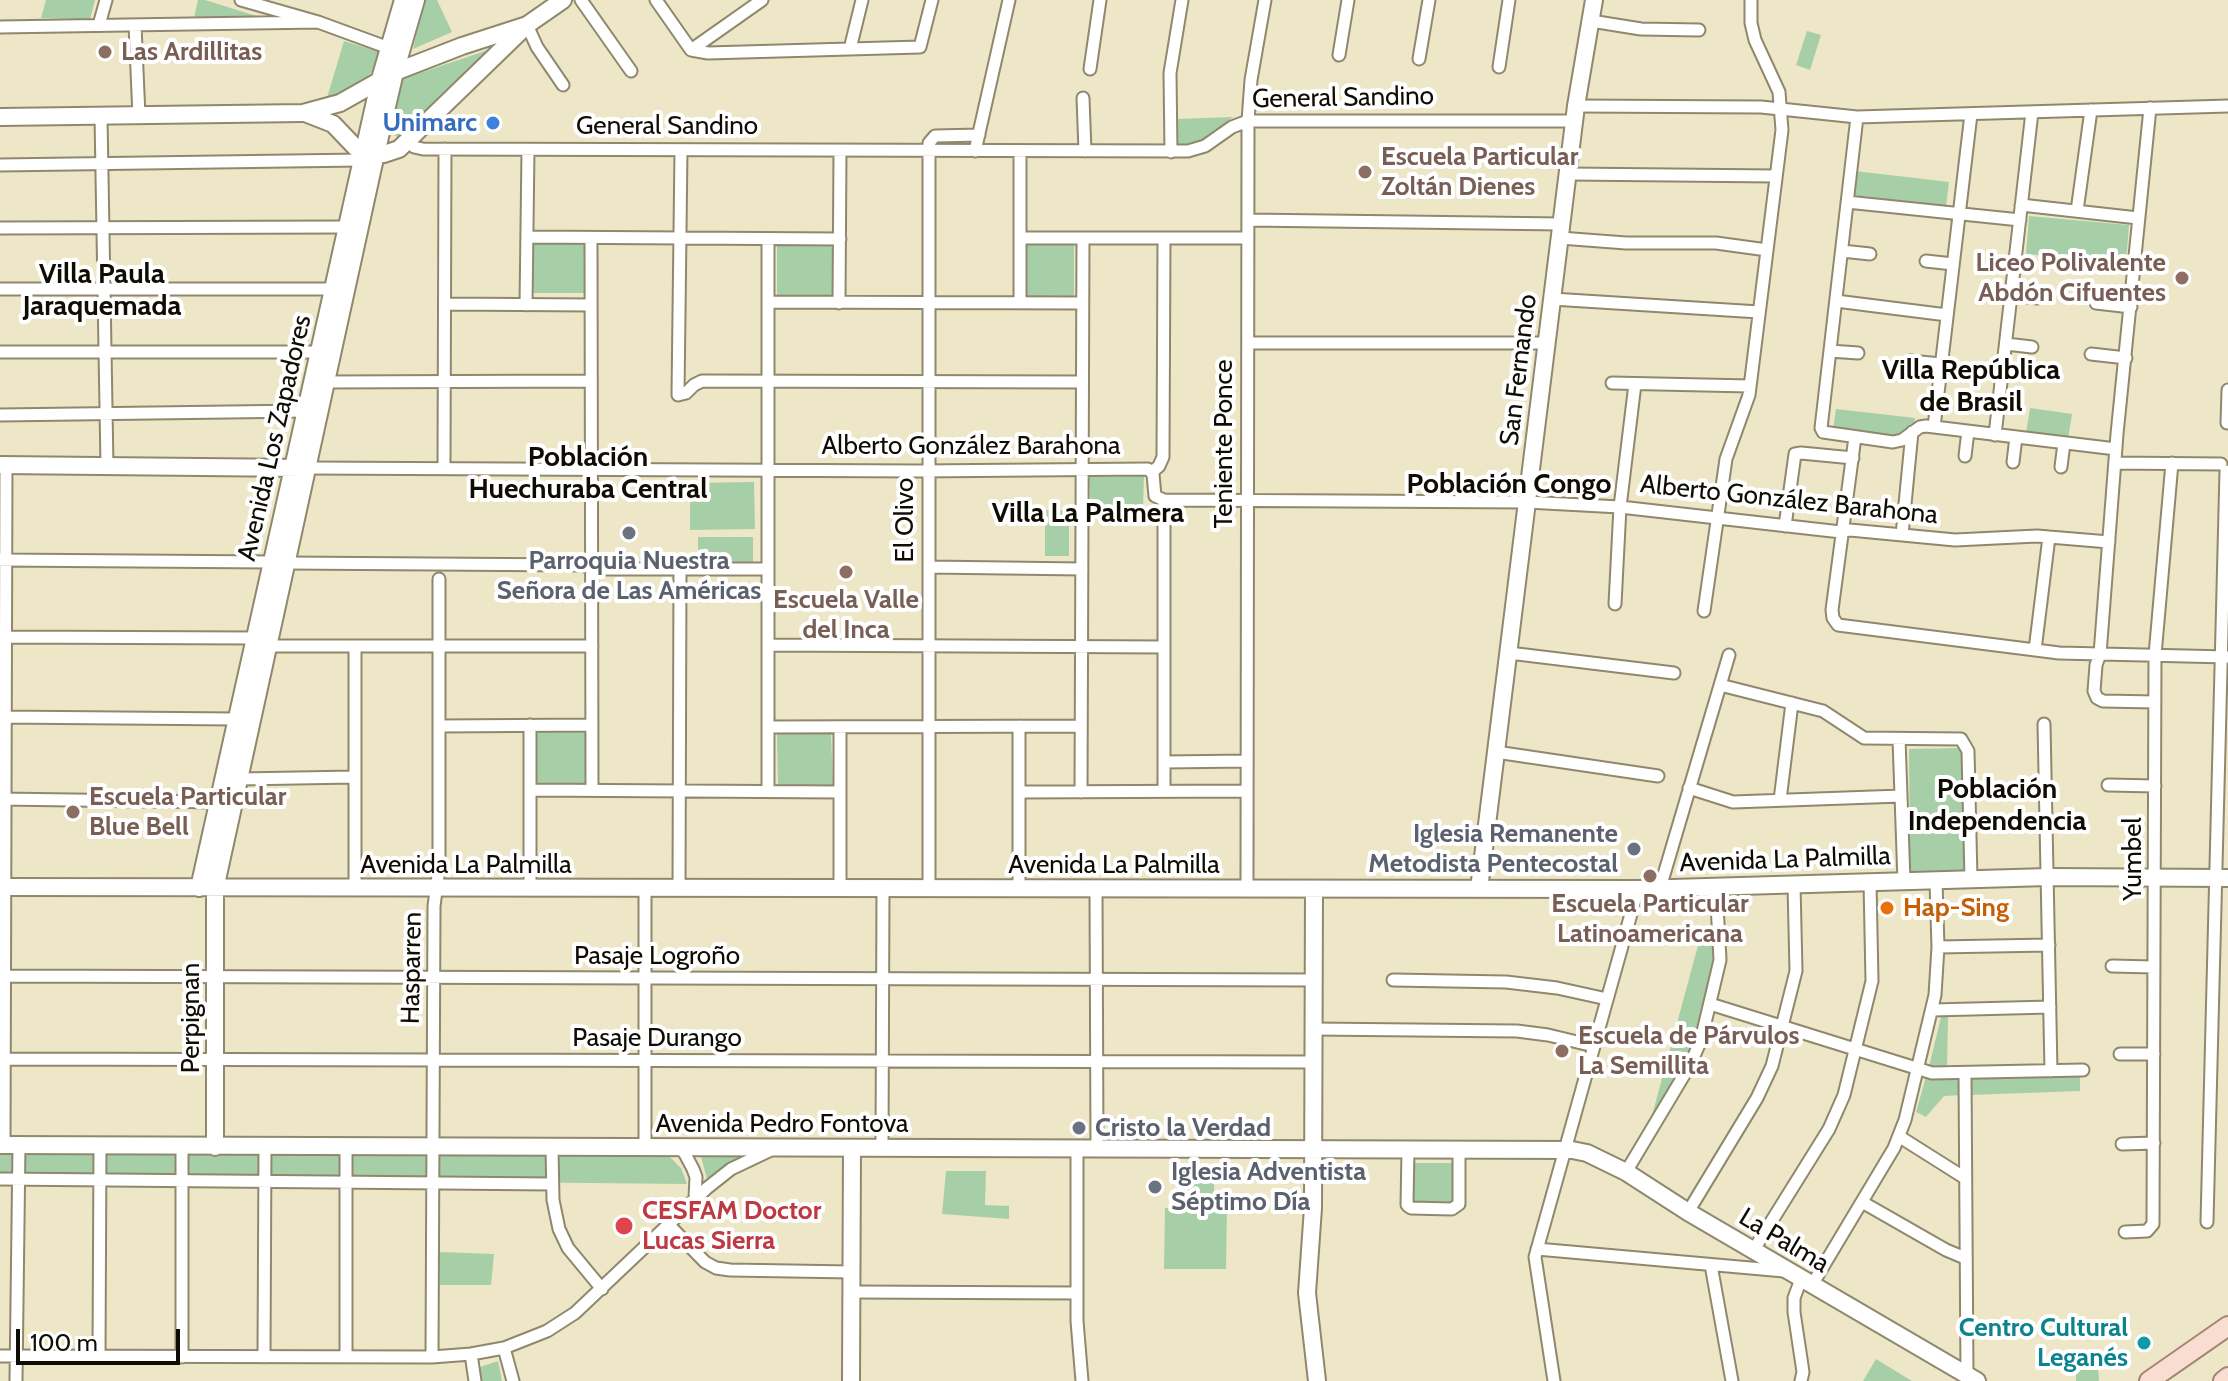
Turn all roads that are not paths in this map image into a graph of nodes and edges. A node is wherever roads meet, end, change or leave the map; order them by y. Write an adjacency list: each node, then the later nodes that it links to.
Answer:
1 (106, 0): 22 (street)
2 (403, 0): 28 (main road, Avenida Los Zapadores)
3 (416, 0): 37 (main road, Avenida Los Zapadores)
4 (563, 0): 24 (main road)
5 (581, 0): 36 (street)
6 (656, 0): 30 (street)
7 (762, 0): 30 (street)
8 (862, 0): 29 (street)
9 (932, 0): 29 (street)
10 (1009, 0): 53 (street)
11 (1100, 0): 35 (street)
12 (1182, 0): 63 (street)
13 (1265, 0): 52 (street, Teniente Ponce)
14 (1348, 0): 32 (street)
15 (1429, 0): 33 (street)
16 (1509, 0): 34 (street)
17 (1594, 0): 20 (main road, San Fernando)
18 (1751, 0): 42 (street)
19 (247, 1): 21 (street)
20 (1591, 21): 26 (street); 46 (main road, San Fernando)
21 (318, 22): 23 (street); 28 (street)
22 (99, 25): 23 (street); 25 (street)
23 (135, 25): 49 (street)
24 (527, 25): 27 (main road); 31 (main road); 38 (street)
25 (0, 27)
26 (1699, 30)
27 (491, 36): 31 (main road); 37 (main road)
28 (389, 48): 37 (main road, Avenida Los Zapadores)
29 (850, 49): 30 (street)
30 (691, 50)
31 (500, 52): 54 (main road)
32 (1339, 55)
33 (1419, 59)
34 (1499, 67)
35 (1090, 69)
36 (631, 71)
37 (387, 75): 45 (main road); 64 (main road, Avenida Los Zapadores)
38 (563, 85)
39 (1083, 98): 62 (street)
40 (2228, 106): 41 (street, General Sandino)
41 (2150, 108): 43 (street, General Sandino); 73 (street)
42 (1782, 110): 46 (street, General Sandino); 51 (street, General Sandino); 68 (street)
43 (2091, 110): 44 (street, General Sandino); 71 (street)
44 (2032, 112): 47 (street, General Sandino); 70 (street)
45 (303, 113): 49 (main road); 64 (main road)
46 (1576, 114): 52 (street, General Sandino); 67 (main road, San Fernando)
47 (1971, 114): 51 (street, General Sandino); 72 (street)
48 (101, 116): 49 (main road); 50 (main road); 65 (street)
49 (139, 116)
50 (0, 117)
51 (1857, 117): 69 (street)
52 (1248, 121): 63 (street, General Sandino); 74 (street, Teniente Ponce)
53 (979, 135): 59 (street, General Sandino); 60 (street)
54 (404, 145): 55 (street, General Sandino); 64 (main road, General Sandino)
55 (445, 149): 56 (street, General Sandino); 107 (street)
56 (528, 150): 57 (street, General Sandino); 80 (street)
57 (681, 150): 58 (street, General Sandino); 82 (street)
58 (840, 151): 59 (street, General Sandino); 88 (street)
59 (929, 151): 60 (street, General Sandino); 103 (street, El Olivo)
60 (975, 151): 61 (street, General Sandino)
61 (1020, 151): 62 (street, General Sandino); 83 (street)
62 (1085, 151): 63 (street, General Sandino)
63 (1171, 152)
64 (367, 155): 65 (street); 76 (main road, Avenida Los Zapadores); 127 (main road, Avenida Los Zapadores)
65 (102, 163): 66 (street); 78 (street)
66 (0, 165)
67 (1568, 174): 68 (street); 79 (main road, San Fernando)
68 (1776, 176): 89 (street)
69 (1847, 202): 72 (street); 90 (street)
70 (2021, 205): 71 (street); 75 (street)
71 (2077, 211): 73 (street)
72 (1959, 214): 75 (street); 93 (street)
73 (2138, 218): 110 (street)
74 (1248, 220): 79 (street); 86 (street, Teniente Ponce)
75 (2020, 220): 97 (street)
76 (346, 227): 78 (street); 96 (main road, Avenida Los Zapadores)
77 (0, 228): 78 (street)
78 (103, 228): 95 (street)
79 (1561, 231): 89 (street); 99 (main road, San Fernando)
80 (527, 237): 81 (street); 108 (street)
81 (591, 238): 82 (street); 109 (street)
82 (680, 238): 87 (street); 129 (street)
83 (1020, 238): 84 (street); 104 (street)
84 (1083, 238): 85 (street); 105 (street)
85 (1164, 238): 86 (street); 164 (street)
86 (1248, 238): 113 (street, Teniente Ponce)
87 (768, 239): 88 (street); 101 (street)
88 (840, 239): 102 (street)
89 (1767, 250): 111 (street)
90 (1842, 251): 91 (street); 100 (street)
91 (1870, 254)
92 (1926, 261): 93 (street)
93 (1953, 264): 112 (street)
94 (0, 289): 95 (street)
95 (104, 289): 96 (street); 119 (street)
96 (332, 289): 120 (main road, Avenida Los Zapadores)
97 (2011, 295): 98 (street); 115 (street)
98 (2038, 298)
99 (1552, 299): 111 (street); 114 (main road, San Fernando)
100 (1836, 301): 112 (street); 117 (street)
101 (768, 302): 102 (street); 129 (street)
102 (839, 303): 103 (street)
103 (929, 303): 104 (street); 130 (street, El Olivo)
104 (1020, 303): 105 (street)
105 (1082, 303): 131 (street)
106 (2096, 303): 110 (street)
107 (445, 304): 108 (street); 128 (street)
108 (526, 305): 109 (street)
109 (591, 305): 126 (street)
110 (2131, 307): 123 (street)
111 (1759, 312): 134 (street)
112 (1947, 315): 125 (street)
113 (1248, 343): 114 (street); 166 (street, Teniente Ponce)
114 (1547, 343): 167 (main road, San Fernando)
115 (2006, 344): 116 (street); 144 (street)
116 (2032, 347)
117 (1830, 351): 121 (street); 145 (street)
118 (0, 352): 119 (street)
119 (105, 352): 120 (street); 139 (street)
120 (319, 352): 137 (main road, Avenida Los Zapadores)
121 (1858, 353)
122 (2091, 354): 123 (street)
123 (2126, 358): 148 (street)
124 (1910, 361): 125 (street)
125 (1941, 364): 141 (street)
126 (591, 381): 128 (street); 160 (street)
127 (326, 382): 128 (street); 158 (main road, Avenida Los Zapadores)
128 (444, 382): 159 (street)
129 (768, 382): 130 (street); 161 (street)
130 (929, 382): 131 (street); 163 (street, El Olivo)
131 (1082, 382): 162 (street)
132 (1612, 383): 133 (street)
133 (1635, 384): 134 (street); 168 (street)
134 (1750, 386): 169 (street)
135 (2228, 390): 136 (street)
136 (2228, 409): 140 (street)
137 (305, 411): 139 (street); 158 (main road, Avenida Los Zapadores)
138 (0, 415): 139 (street)
139 (106, 415): 155 (street)
140 (2227, 423)
141 (1934, 427): 142 (street); 143 (street)
142 (1968, 431): 144 (street); 149 (street)
143 (1912, 432): 145 (street); 172 (street)
144 (1995, 435): 146 (street)
145 (1855, 437): 150 (street)
146 (2016, 437): 147 (street); 151 (street)
147 (2064, 443): 148 (street); 156 (street)
148 (2116, 449): 152 (street)
149 (1965, 456)
150 (1853, 458): 170 (street); 171 (street)
151 (2013, 462)
152 (2115, 463): 153 (street); 174 (street)
153 (2172, 463): 157 (street); 198 (street, Yumbel)
154 (3, 465): 155 (main road, Alberto González Barahona); 175 (street)
155 (107, 466): 158 (main road, Alberto González Barahona)
156 (2061, 467)
157 (2223, 467): 199 (street)
158 (300, 468): 159 (street, Alberto González Barahona); 176 (main road, Avenida Los Zapadores)
159 (444, 468): 160 (street, Alberto González Barahona)
160 (592, 469): 161 (street, Alberto González Barahona); 177 (street)
161 (768, 470): 163 (street, Alberto González Barahona); 180 (street)
162 (1082, 470): 163 (street, Alberto González Barahona); 164 (street, Alberto González Barahona); 181 (street)
163 (930, 471): 178 (street, El Olivo)
164 (1152, 472): 165 (street, Alberto González Barahona)
165 (1164, 500): 166 (street, Alberto González Barahona); 193 (street)
166 (1248, 500): 167 (street, Alberto González Barahona); 217 (street, Teniente Ponce)
167 (1527, 502): 168 (street, Alberto González Barahona); 195 (main road, San Fernando)
168 (1620, 507): 169 (street, Alberto González Barahona); 183 (street)
169 (1717, 519): 170 (street, Alberto González Barahona); 184 (street)
170 (1785, 526): 171 (street, Alberto González Barahona)
171 (1841, 532): 172 (street, Alberto González Barahona); 194 (street)
172 (1902, 535): 173 (street, Alberto González Barahona)
173 (2049, 537): 174 (street, Alberto González Barahona); 194 (street)
174 (2109, 542): 196 (street)
175 (3, 560): 176 (street); 185 (street)
176 (279, 562): 177 (street); 186 (main road, Avenida Los Zapadores)
177 (592, 567): 179 (street); 190 (street)
178 (929, 567): 181 (street); 191 (street, El Olivo)
179 (680, 569): 180 (street); 227 (street)
180 (768, 569): 187 (street)
181 (1082, 569): 192 (street)
182 (439, 579): 189 (street, Hasparren)
183 (1615, 604)
184 (1704, 611)
185 (3, 637): 186 (street); 204 (street)
186 (261, 642): 188 (street); 205 (main road, Avenida Los Zapadores); 221 (main road, Avenida Los Zapadores)
187 (768, 645): 191 (street); 213 (street)
188 (355, 646): 189 (street); 220 (street)
189 (439, 646): 190 (street); 209 (street, Hasparren)
190 (592, 646): 208 (street)
191 (929, 646): 192 (street); 210 (street, El Olivo)
192 (1081, 646): 193 (street); 212 (street)
193 (1164, 647): 218 (street)
194 (2035, 650): 196 (street)
195 (1509, 653): 200 (street); 216 (main road, San Fernando)
196 (2100, 654): 198 (street); 202 (street)
197 (1729, 655): 201 (street)
198 (2155, 655): 199 (street); 202 (street, Yumbel)
199 (2225, 657): 240 (street)
200 (1674, 673)
201 (1720, 685): 203 (street); 224 (street)
202 (2155, 702): 223 (street, Yumbel)
203 (1792, 703): 215 (street); 236 (street)
204 (3, 717): 205 (street); 235 (street)
205 (237, 719): 237 (main road, Avenida Los Zapadores)
206 (2044, 724): 238 (street)
207 (530, 725): 208 (street); 209 (street); 225 (street)
208 (592, 725): 226 (street)
209 (439, 726): 251 (street, Hasparren)
210 (929, 726): 211 (street); 214 (street); 257 (street, El Olivo)
211 (1019, 726): 212 (street); 232 (street)
212 (1081, 726): 233 (street)
213 (768, 727): 214 (street); 228 (street)
214 (840, 727): 231 (street)
215 (1899, 739): 234 (street); 241 (street)
216 (1496, 752): 219 (street); 262 (main road, San Fernando)
217 (1247, 761): 218 (street); 230 (street, Teniente Ponce)
218 (1164, 762): 229 (street)
219 (1658, 776)
220 (355, 777): 221 (street); 250 (street)
221 (239, 779): 248 (main road, Avenida Los Zapadores)
222 (2108, 785): 223 (street)
223 (2155, 786): 239 (street, Yumbel)
224 (1689, 788): 236 (street); 249 (street)
225 (530, 790): 226 (street); 252 (street)
226 (592, 790): 227 (street)
227 (679, 791): 228 (street); 254 (street)
228 (768, 791): 231 (street)
229 (1164, 791): 230 (street); 233 (street)
230 (1247, 791): 260 (street, Teniente Ponce)
231 (840, 792): 255 (street)
232 (1019, 792): 233 (street); 258 (street)
233 (1081, 792)
234 (1901, 796): 236 (street); 242 (street)
235 (2, 800): 237 (street); 247 (street)
236 (1780, 800)
237 (218, 802): 248 (main road, Avenida Los Zapadores)
238 (2048, 877): 239 (main road, Avenida La Palmilla); 241 (main road, Avenida La Palmilla); 264 (street)
239 (2155, 877): 240 (main road, Avenida La Palmilla); 267 (street, Yumbel)
240 (2222, 878): 332 (street)
241 (1971, 879): 243 (main road, Avenida La Palmilla)
242 (1904, 881): 243 (main road, Avenida La Palmilla); 244 (main road, Avenida La Palmilla)
243 (1936, 881): 265 (street)
244 (1870, 882): 245 (main road, Avenida La Palmilla); 283 (street)
245 (1794, 885): 246 (main road, Avenida La Palmilla); 280 (street)
246 (1716, 886): 249 (main road, Avenida La Palmilla); 277 (street)
247 (2, 887): 248 (main road, Avenida La Palmilla); 268 (street)
248 (207, 888): 250 (main road, Avenida La Palmilla); 269 (main road, Perpignan)
249 (1660, 888): 263 (main road, Avenida La Palmilla)
250 (355, 889): 251 (main road, Avenida La Palmilla)
251 (437, 889): 252 (main road, Avenida La Palmilla); 270 (street, Hasparren)
252 (530, 889): 253 (main road, Avenida La Palmilla)
253 (645, 889): 254 (main road, Avenida La Palmilla); 271 (street)
254 (679, 889): 255 (main road, Avenida La Palmilla)
255 (840, 889): 256 (main road, Avenida La Palmilla)
256 (883, 889): 257 (main road, Avenida La Palmilla); 272 (street)
257 (929, 889): 258 (main road, Avenida La Palmilla)
258 (1019, 889): 259 (main road, Avenida La Palmilla)
259 (1096, 889): 260 (main road, Avenida La Palmilla); 273 (street)
260 (1247, 889): 261 (main road, Avenida La Palmilla)
261 (1314, 889): 262 (main road, Avenida La Palmilla); 274 (main road)
262 (1479, 889): 263 (main road, Avenida La Palmilla)
263 (1638, 889): 276 (street)
264 (2049, 945): 265 (street); 278 (street)
265 (1938, 947): 279 (street)
266 (2112, 966): 267 (street)
267 (2154, 967): 285 (street, Yumbel)
268 (2, 976): 269 (street, Pasaje Logroño); 286 (street)
269 (216, 976): 270 (street, Pasaje Logroño); 287 (main road, Perpignan)
270 (433, 977): 271 (street, Pasaje Logroño); 288 (street, Hasparren)
271 (645, 978): 272 (street, Pasaje Logroño); 289 (street)
272 (883, 979): 273 (street, Pasaje Logroño); 290 (street)
273 (1097, 979): 274 (street, Pasaje Logroño); 291 (street)
274 (1314, 980): 281 (main road)
275 (1393, 980): 276 (street)
276 (1607, 999): 282 (street)
277 (1710, 1004): 280 (street); 319 (street)
278 (2050, 1007): 279 (street); 295 (street)
279 (1933, 1010): 293 (street)
280 (1782, 1026): 283 (street); 331 (street)
281 (1313, 1029): 282 (street); 292 (main road)
282 (1594, 1046): 318 (street)
283 (1856, 1049): 293 (street); 336 (street)
284 (2120, 1054): 285 (street)
285 (2154, 1054): 298 (street, Yumbel)
286 (2, 1059): 287 (street, Pasaje Durango); 300 (street)
287 (215, 1059): 288 (street, Pasaje Durango); 303 (main road, Perpignan)
288 (433, 1060): 289 (street, Pasaje Durango); 306 (street, Hasparren)
289 (645, 1060): 290 (street, Pasaje Durango); 308 (street)
290 (882, 1061): 291 (street, Pasaje Durango); 312 (street)
291 (1097, 1061): 292 (street, Pasaje Durango); 314 (street)
292 (1313, 1062): 315 (main road)
293 (1918, 1070): 296 (street); 297 (street)
294 (2083, 1070): 295 (street)
295 (2051, 1071): 296 (street)
296 (1965, 1074): 320 (street)
297 (1900, 1137): 320 (street); 330 (street)
298 (2154, 1143): 299 (street); 334 (street, Yumbel)
299 (2122, 1144)
300 (8, 1145): 301 (main road, Avenida Pedro Fontova); 322 (street)
301 (100, 1146): 302 (main road, Avenida Pedro Fontova); 323 (street)
302 (182, 1146): 303 (main road, Avenida Pedro Fontova); 324 (street)
303 (215, 1147): 304 (main road, Avenida Pedro Fontova)
304 (265, 1147): 305 (main road, Avenida Pedro Fontova); 325 (street)
305 (346, 1147): 306 (main road, Avenida Pedro Fontova); 326 (street)
306 (433, 1147): 307 (main road, Avenida Pedro Fontova); 327 (street, Hasparren)
307 (552, 1148): 308 (main road, Avenida Pedro Fontova); 328 (street)
308 (645, 1148): 309 (main road, Avenida Pedro Fontova)
309 (677, 1148): 310 (main road, Avenida Pedro Fontova); 329 (street)
310 (779, 1148): 311 (main road, Avenida Pedro Fontova); 329 (street)
311 (852, 1148): 312 (main road, Avenida Pedro Fontova); 339 (main road)
312 (882, 1148): 313 (main road, Avenida Pedro Fontova)
313 (1077, 1149): 314 (main road, Avenida Pedro Fontova); 343 (street)
314 (1097, 1149): 315 (main road, Avenida Pedro Fontova)
315 (1313, 1149): 316 (main road, Avenida Pedro Fontova); 362 (main road)
316 (1408, 1150): 317 (main road, Avenida Pedro Fontova); 317 (street)
317 (1459, 1150): 318 (main road, Avenida Pedro Fontova)
318 (1564, 1150): 319 (main road, La Palma); 335 (street)
319 (1626, 1172): 331 (main road, La Palma)
320 (1965, 1178): 337 (street)
321 (0, 1179): 322 (street)
322 (18, 1179): 323 (street); 348 (street)
323 (100, 1180): 324 (street); 349 (street)
324 (182, 1181): 325 (street); 350 (street)
325 (265, 1182): 326 (street); 351 (street)
326 (346, 1182): 327 (street); 352 (street)
327 (433, 1183): 328 (street); 353 (street, Hasparren)
328 (551, 1184): 341 (street)
329 (695, 1198): 333 (street)
330 (1862, 1202): 337 (street); 340 (street)
331 (1688, 1212): 336 (main road, La Palma)
332 (2207, 1222)
333 (668, 1224): 339 (street); 341 (street)
334 (2125, 1232)
335 (1537, 1249): 338 (street); 363 (street)
336 (1753, 1251): 340 (main road, La Palma)
337 (1965, 1258): 355 (street)
338 (1711, 1265): 340 (street); 364 (street)
339 (852, 1272): 342 (main road)
340 (1800, 1278): 355 (main road, La Palma); 356 (street)
341 (602, 1289): 345 (street)
342 (852, 1292): 343 (street); 360 (main road)
343 (1077, 1293): 361 (street)
344 (2228, 1326): 365 (main road)
345 (504, 1348): 346 (street); 359 (street)
346 (471, 1354): 353 (street); 358 (street)
347 (0, 1356): 348 (street)
348 (16, 1356): 349 (street); 357 (street)
349 (99, 1356): 350 (street)
350 (182, 1357): 351 (street)
351 (264, 1357): 352 (street)
352 (346, 1357): 353 (street)
353 (432, 1357)
354 (2228, 1377): 366 (main road)
355 (1972, 1378)
356 (1802, 1380)
357 (16, 1381)
358 (475, 1381)
359 (513, 1381)
360 (851, 1381)
361 (1082, 1381)
362 (1317, 1381)
363 (1554, 1381)
364 (1732, 1381)
365 (2149, 1381)
366 (2223, 1381)

